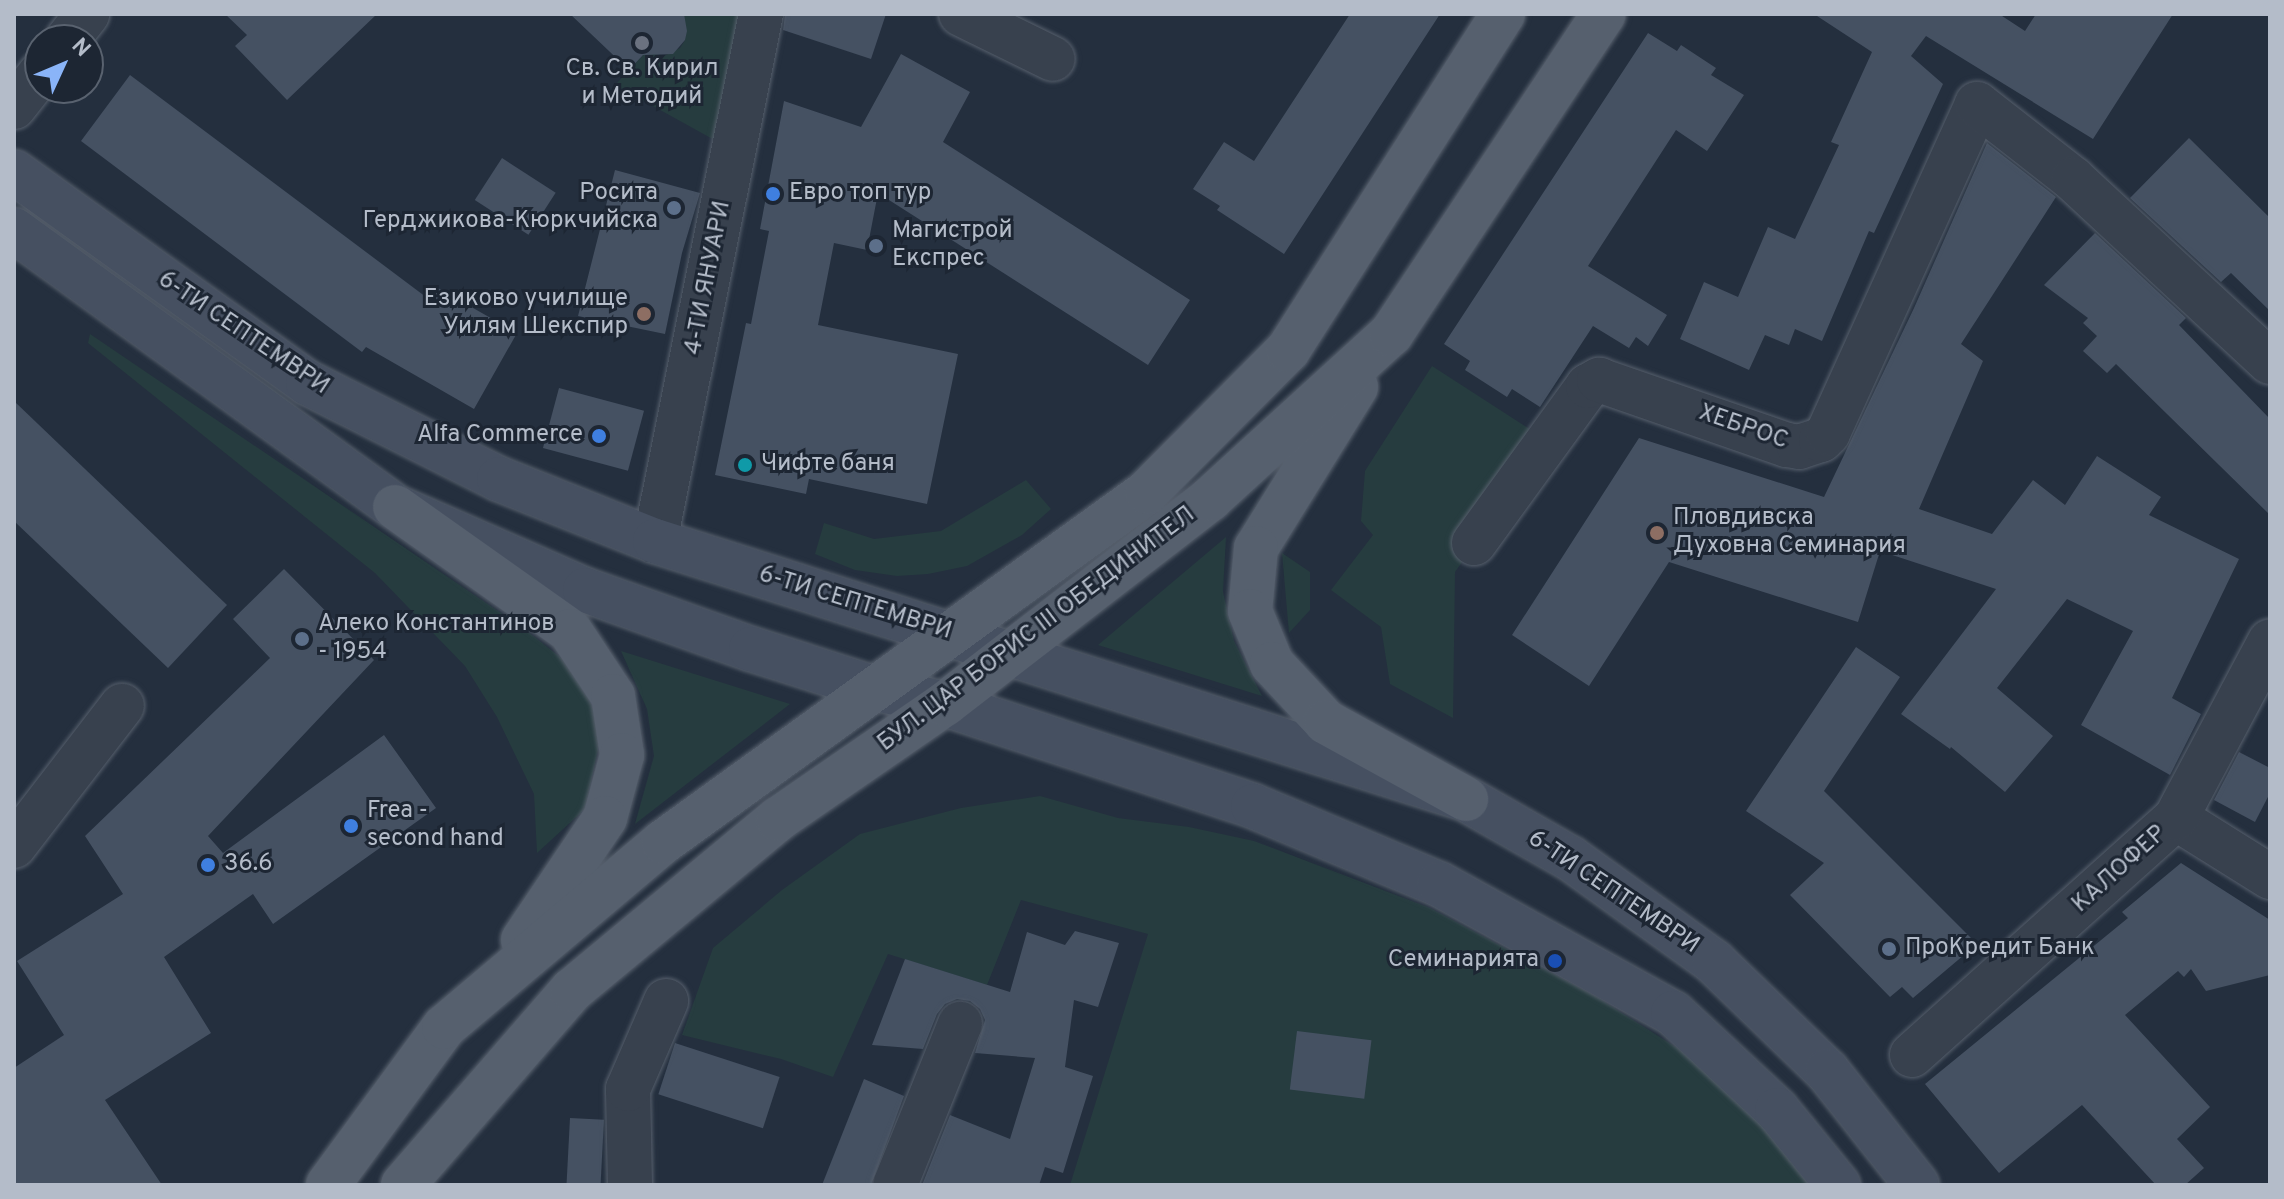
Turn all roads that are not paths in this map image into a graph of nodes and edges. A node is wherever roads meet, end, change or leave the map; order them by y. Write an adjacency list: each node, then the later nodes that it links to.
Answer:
1 (761, 14): 11 (street, 4-ТИ ЯНУАРИ)
2 (961, 14): 5 (street)
3 (1503, 14): 13 (main road, БУЛ. ЦАР БОРИС III ОБЕДИНИТЕЛ)
4 (1604, 14): 8 (main road, БУЛ. ЦАР БОРИС III ОБЕДИНИТЕЛ)
5 (1053, 59)
6 (14, 172): 11 (main road, 6-ТИ СЕПТЕМВРИ)
7 (14, 230): 10 (main road, 6-ТИ СЕПТЕМВРИ)
8 (1391, 334): 15 (main road, БУЛ. ЦАР БОРИС III ОБЕДИНИТЕЛ); 21 (main road)
9 (2270, 362): 12 (street, ХЕБРОС)
10 (395, 507): 16 (main road, 6-ТИ СЕПТЕМВРИ); 27 (main road)
11 (655, 541): 13 (main road, 6-ТИ СЕПТЕМВРИ)
12 (1474, 543)
13 (952, 634): 15 (main road, 6-ТИ СЕПТЕМВРИ); 16 (main road, БУЛ. ЦАР БОРИС III ОБЕДИНИТЕЛ)
14 (2270, 641): 22 (street, КАЛОФЕР)
15 (1013, 653): 17 (main road, БУЛ. ЦАР БОРИС III ОБЕДИНИТЕЛ); 21 (main road, 6-ТИ СЕПТЕМВРИ)
16 (873, 688): 17 (main road, 6-ТИ СЕПТЕМВРИ); 19 (main road, БУЛ. ЦАР БОРИС III ОБЕДИНИТЕЛ)
17 (945, 704): 20 (main road, БУЛ. ЦАР БОРИС III ОБЕДИНИТЕЛ); 33 (main road, 6-ТИ СЕПТЕМВРИ)
18 (122, 706): 23 (street)
19 (832, 717): 20 (main road); 27 (main road, БУЛ. ЦАР БОРИС III ОБЕДИНИТЕЛ)
20 (883, 748): 30 (main road, БУЛ. ЦАР БОРИС III ОБЕДИНИТЕЛ)
21 (1466, 799): 34 (main road, 6-ТИ СЕПТЕМВРИ)
22 (2176, 818): 24 (street); 28 (street, КАЛОФЕР)
23 (14, 846)
24 (2270, 877)
25 (666, 1001): 31 (street)
26 (960, 1024): 32 (street)
27 (444, 1027): 29 (main road, БУЛ. ЦАР БОРИС III ОБЕДИНИТЕЛ)
28 (1912, 1055)
29 (328, 1185)
30 (403, 1185)
31 (630, 1185)
32 (895, 1185)
33 (1838, 1185)
34 (1917, 1185)

